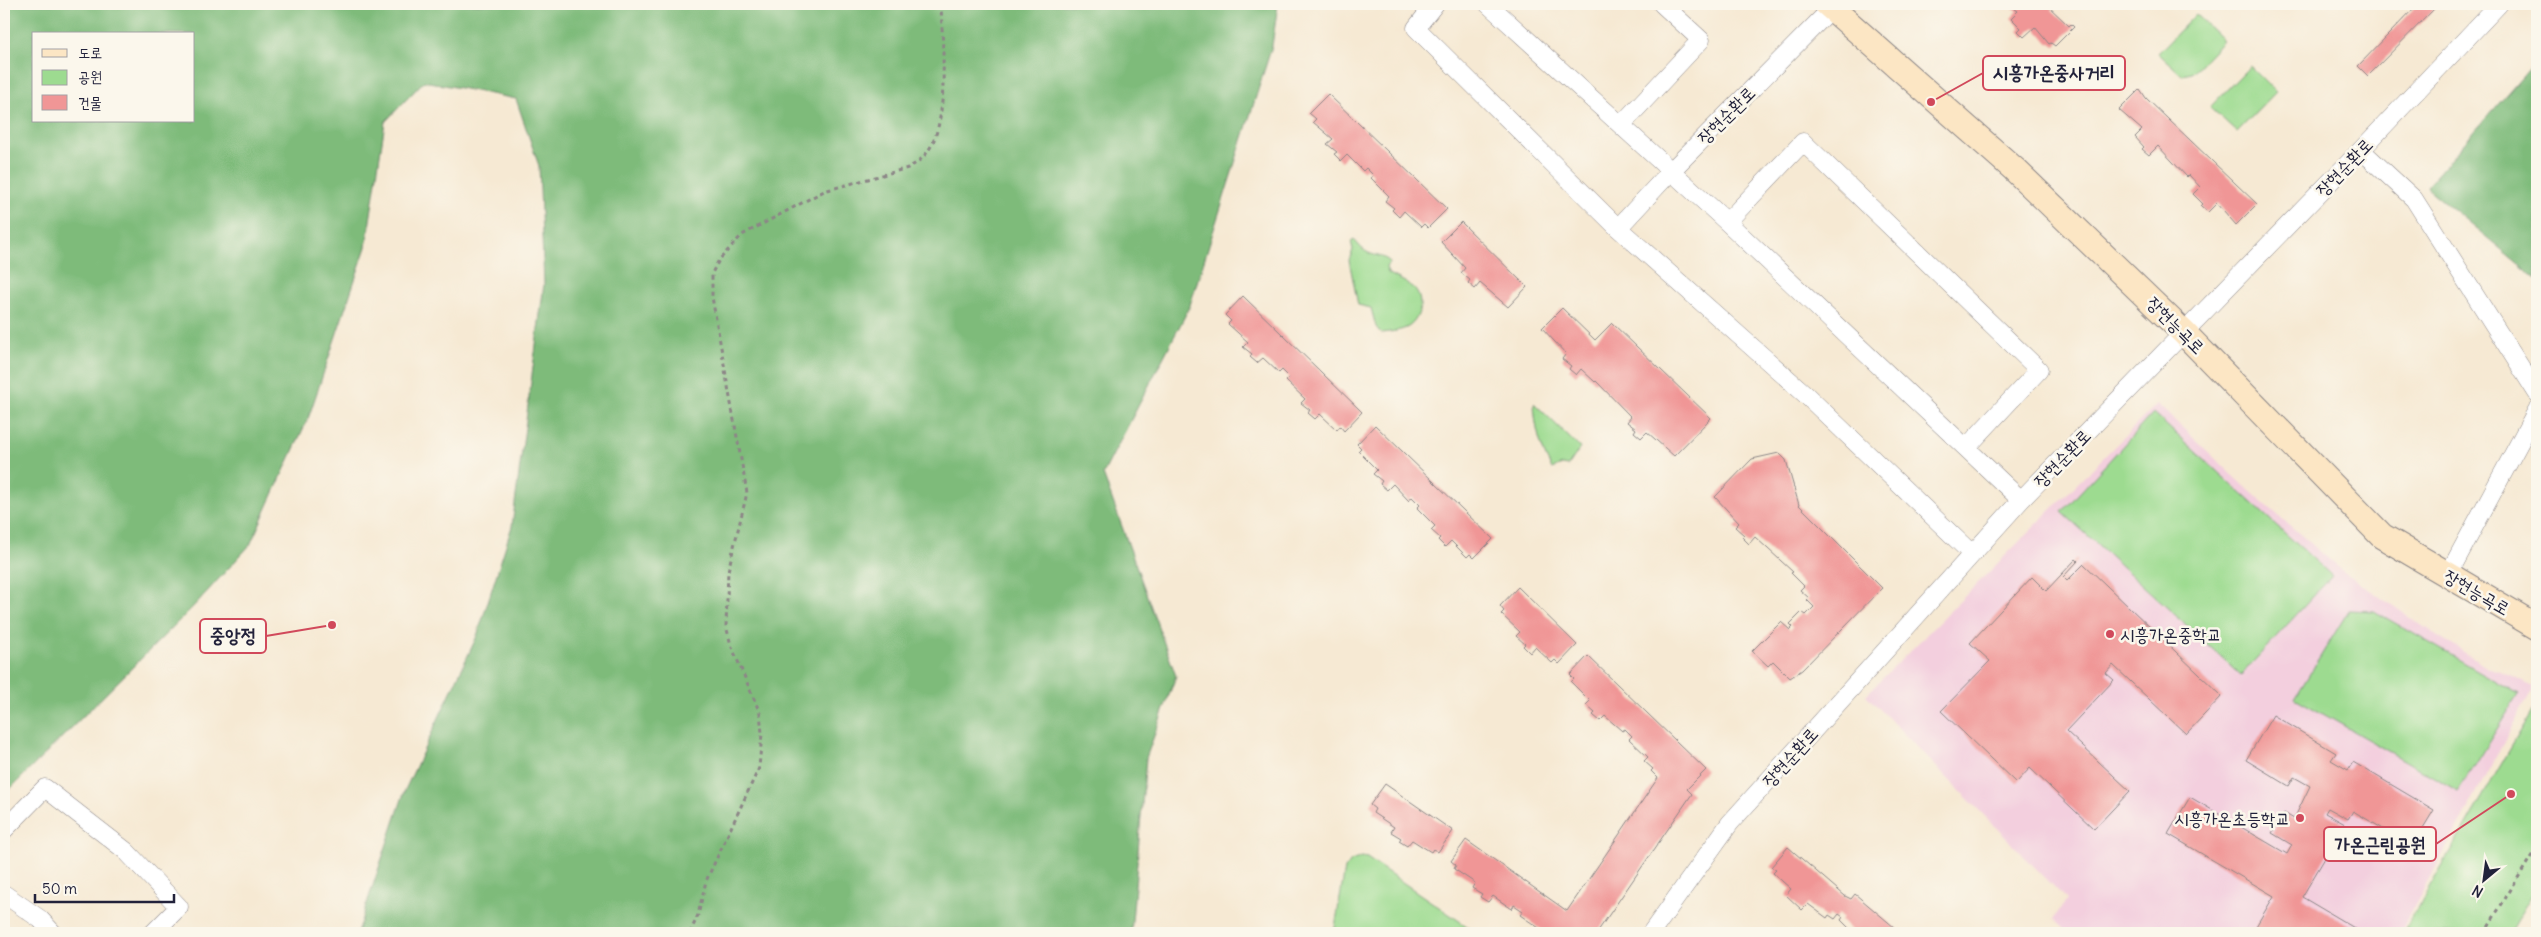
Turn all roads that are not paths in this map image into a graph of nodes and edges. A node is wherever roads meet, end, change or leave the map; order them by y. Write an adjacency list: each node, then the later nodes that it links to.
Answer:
1 (1435, 4): 10 (street)
2 (1488, 4): 6 (street)
3 (1662, 4): 6 (street)
4 (2499, 4): 7 (street, 장현순환로)
5 (1832, 5): 8 (street, 장현순환로); 11 (main road, 장현능곡로)
6 (1622, 124): 8 (street)
7 (2361, 150): 11 (street, 장현순환로); 12 (street)
8 (1671, 170): 9 (street); 10 (street, 장현순환로)
9 (1728, 222): 14 (street); 14 (street)
10 (1618, 228): 16 (street)
11 (2184, 333): 15 (street, 장현순환로); 17 (main road, 장현능곡로)
12 (2537, 393)
13 (2537, 410): 17 (street)
14 (1967, 447): 15 (street)
15 (2021, 500): 16 (street, 장현순환로)
16 (1972, 554): 23 (street, 장현순환로)
17 (2448, 575): 18 (main road, 장현능곡로)
18 (2537, 627)
19 (4, 830): 22 (street)
20 (4, 894): 21 (street)
21 (53, 933)
22 (153, 933)
23 (1651, 933)

